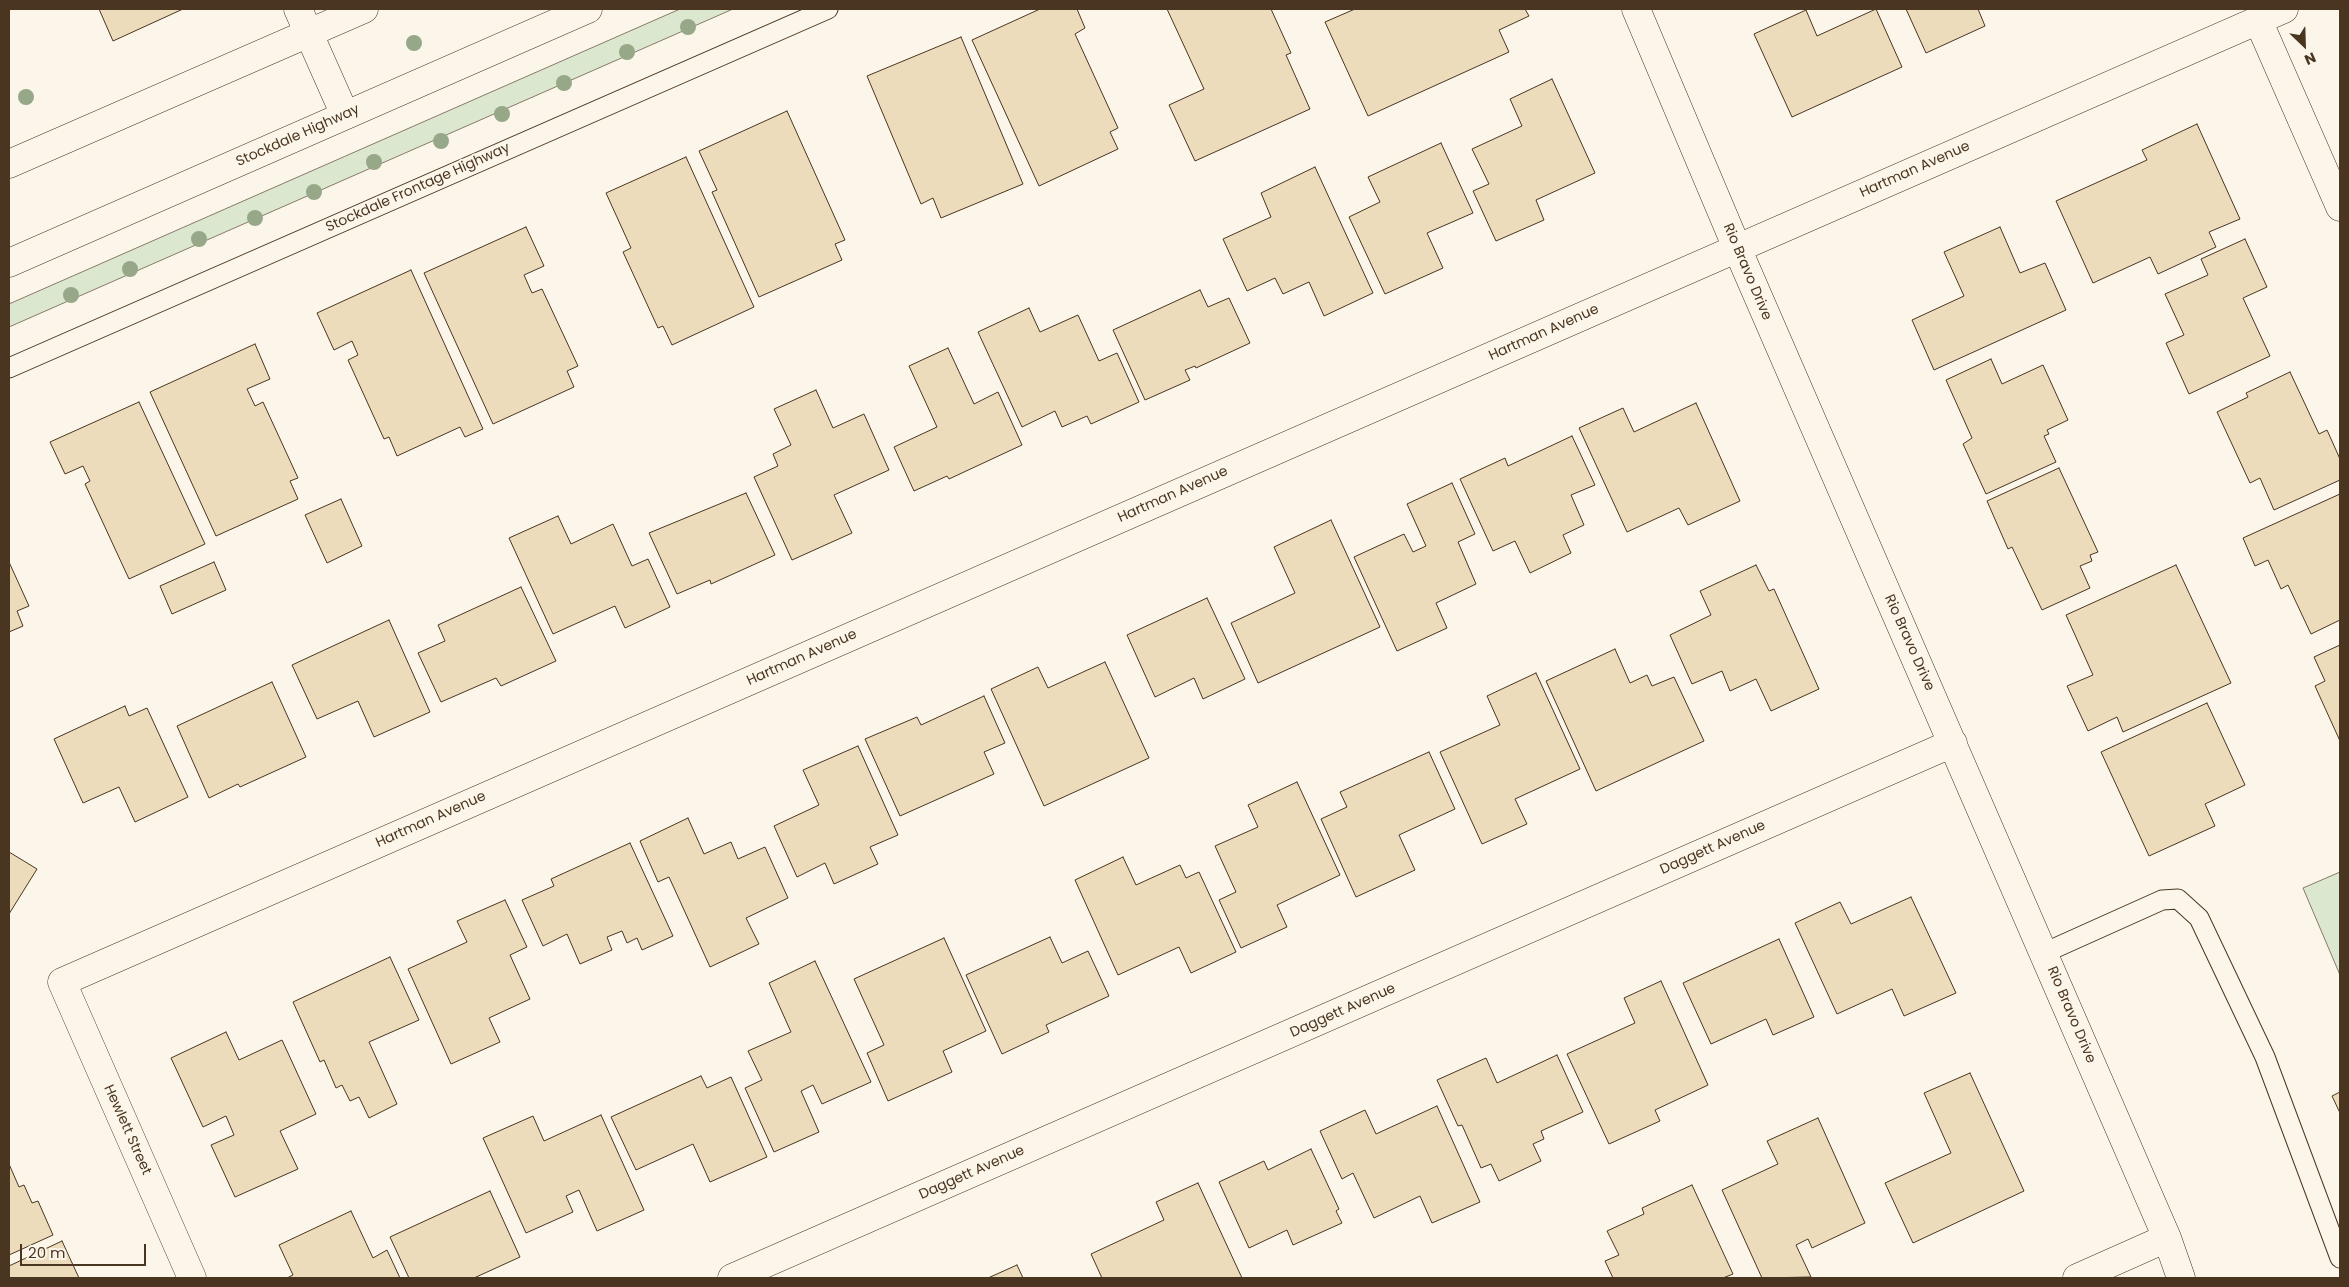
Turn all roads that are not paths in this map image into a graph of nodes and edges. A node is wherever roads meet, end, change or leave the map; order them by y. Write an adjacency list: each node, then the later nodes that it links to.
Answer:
1 (364, 9): 7 (street)
2 (588, 9): 8 (street, Stockdale Highway)
3 (828, 9): 13 (lane, Stockdale Frontage Highway)
4 (1636, 9): 11 (street, Rio Bravo Drive)
5 (2284, 9): 6 (street, Hartman Avenue)
6 (2258, 20): 10 (street); 11 (street, Hartman Avenue)
7 (303, 21): 8 (street); 9 (street)
8 (345, 115): 12 (street, Stockdale Highway)
9 (9, 164)
10 (2340, 207)
11 (1737, 248): 14 (street, Rio Bravo Drive); 16 (street, Hartman Avenue)
12 (9, 263)
13 (9, 368)
14 (1953, 743): 15 (street, Rio Bravo Drive); 20 (street, Daggett Avenue)
15 (2044, 953): 17 (street, Rio Bravo Drive); 18 (lane)
16 (62, 982): 19 (street, Hewlett Street)
17 (2168, 1238): 21 (street); 22 (street, Rio Bravo Drive)
18 (2340, 1258)
19 (192, 1278)
20 (732, 1278)
21 (2076, 1278)
22 (2181, 1278)

